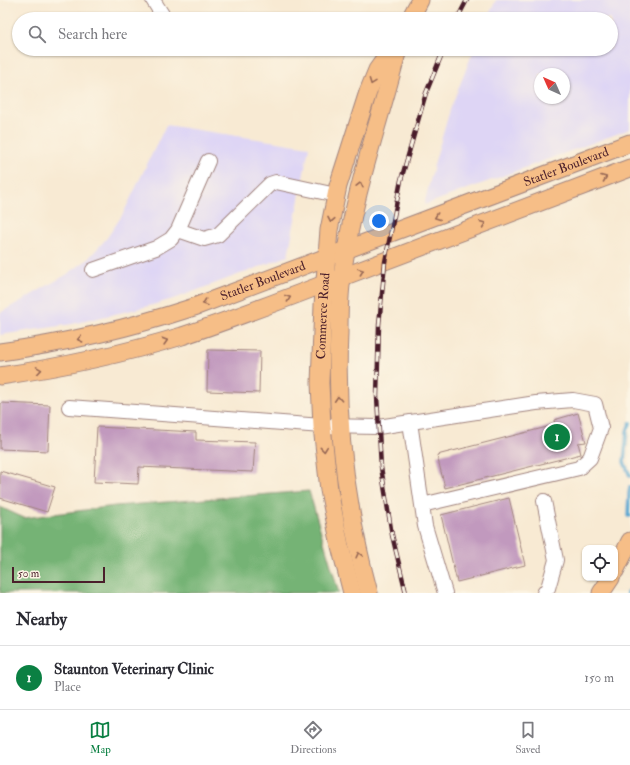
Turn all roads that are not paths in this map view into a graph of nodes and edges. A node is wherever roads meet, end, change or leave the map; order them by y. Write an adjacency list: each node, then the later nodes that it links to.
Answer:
1 (153, 0): 3 (street)
2 (420, 0): 4 (main road)
3 (160, 12)
4 (414, 12)
5 (387, 56): 10 (main road, Commerce Road, one-way to 10)
6 (396, 56): 12 (main road, Commerce Road, one-way to 6)
7 (630, 143): 12 (main road, Statler Boulevard, one-way to 12)
8 (208, 161): 11 (street)
9 (630, 168): 15 (main road, Statler Boulevard, one-way to 9)
10 (336, 195): 11 (street); 13 (main road, Commerce Road, one-way to 13)
11 (178, 230): 14 (street)
12 (346, 250): 13 (main road, Statler Boulevard); 15 (main road, Commerce Road)
13 (327, 258): 16 (main road, Commerce Road); 17 (main road, Statler Boulevard, one-way to 17)
14 (93, 270)
15 (342, 278): 16 (main road, Statler Boulevard); 22 (main road, Commerce Road, one-way to 15)
16 (325, 284): 18 (main road, Statler Boulevard, one-way to 16); 21 (main road, Commerce Road)
17 (0, 352)
18 (0, 376)
19 (69, 407): 21 (street)
20 (410, 422): 22 (street); 24 (street); 24 (street)
21 (322, 426): 22 (street); 28 (main road, Commerce Road, one-way to 28)
22 (340, 427): 29 (main road, Commerce Road, one-way to 22)
23 (544, 501): 31 (street)
24 (422, 505): 30 (street)
25 (630, 541): 26 (main road)
26 (618, 566)
27 (609, 581): 32 (main road)
28 (352, 593)
29 (369, 593)
30 (445, 593)
31 (544, 593)
32 (601, 593)

